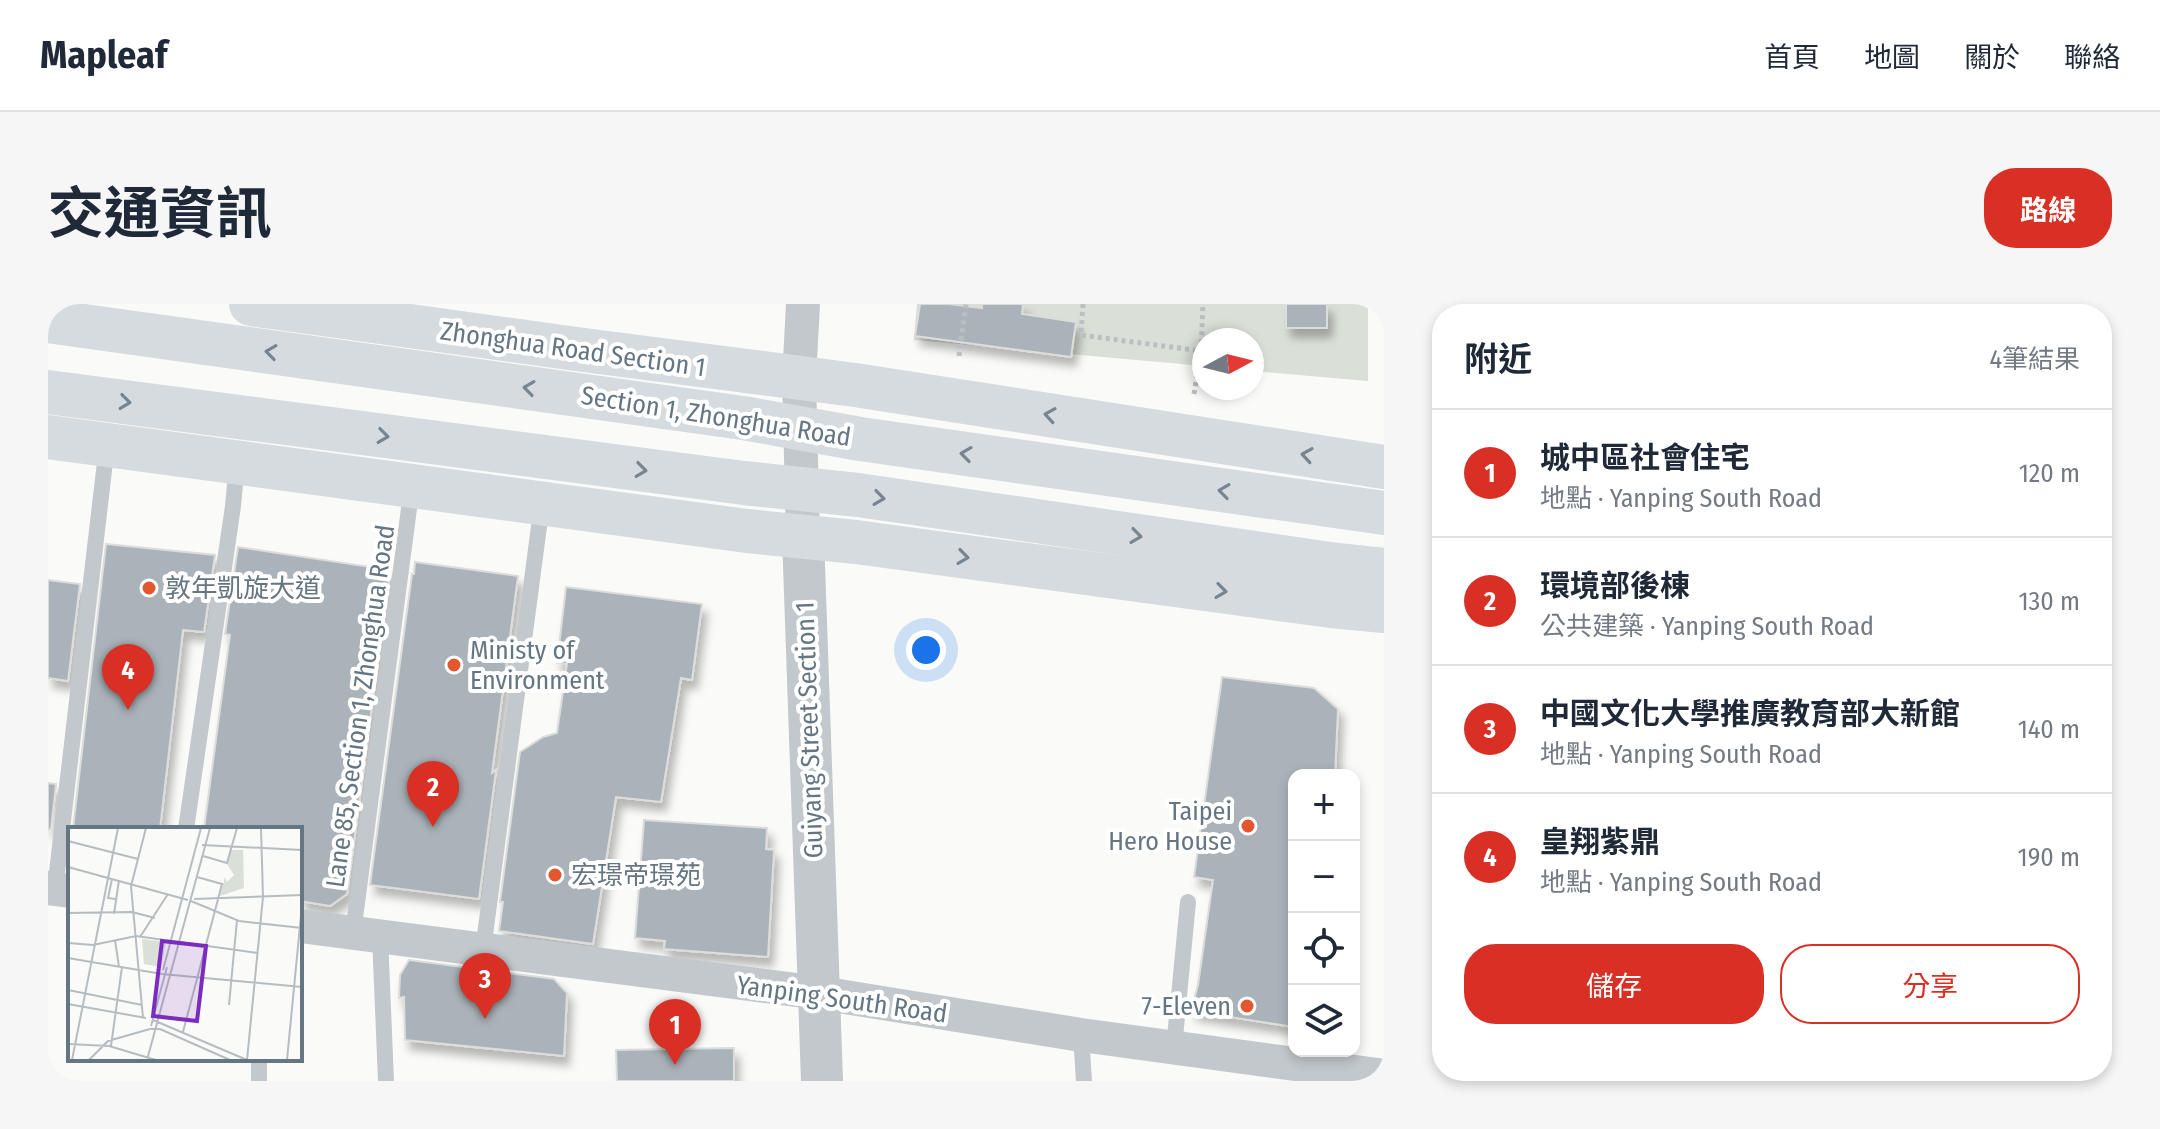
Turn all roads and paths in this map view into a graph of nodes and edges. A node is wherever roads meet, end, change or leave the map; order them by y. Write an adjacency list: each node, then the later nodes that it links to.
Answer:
1 (251, 304): 10 (main road, Zhonghua Road Section 1)
2 (803, 304): 10 (street, Guiyang Street Section 1)
3 (966, 304): 9 (path)
4 (1083, 304): 8 (path)
5 (1203, 304): 7 (path)
6 (48, 321): 12 (main road, Section 1, Zhonghua Road, one-way to 6)
7 (1202, 328)
8 (1192, 350)
9 (959, 356)
10 (799, 379): 12 (street, Guiyang Street Section 1); 16 (main road, Section 1, Zhonghua Road, one-way to 10)
11 (48, 392): 18 (main road, one-way to 18)
12 (800, 427): 18 (street, Guiyang Street Section 1); 20 (main road, Section 1, Zhonghua Road, one-way to 12)
13 (48, 437): 14 (main road)
14 (107, 444): 15 (main road); 25 (lane)
15 (237, 461): 17 (main road); 24 (lane)
16 (1384, 467)
17 (412, 485): 19 (main road); 28 (lane, Lane 85, Section 1, Zhonghua Road)
18 (802, 490): 21 (street, Guiyang Street Section 1); 22 (main road, one-way to 22)
19 (542, 502): 21 (main road); 29 (lane)
20 (1384, 513)
21 (803, 536): 23 (main road, one-way to 23); 30 (street, Guiyang Street Section 1)
22 (1384, 570)
23 (1384, 611)
24 (186, 827)
25 (58, 889)
26 (1188, 902): 32 (lane)
27 (302, 926): 28 (street, Yanping South Road)
28 (366, 934): 29 (street, Yanping South Road); 34 (lane, Lane 85, Section 1, Zhonghua Road)
29 (483, 950): 30 (street, Yanping South Road)
30 (820, 993): 31 (street, Yanping South Road); 35 (street, Guiyang Street Section 1)
31 (1081, 1035): 32 (street, Yanping South Road); 36 (lane)
32 (1174, 1048): 33 (street, Yanping South Road)
33 (1384, 1076)
34 (386, 1081)
35 (822, 1081)
36 (1084, 1081)

